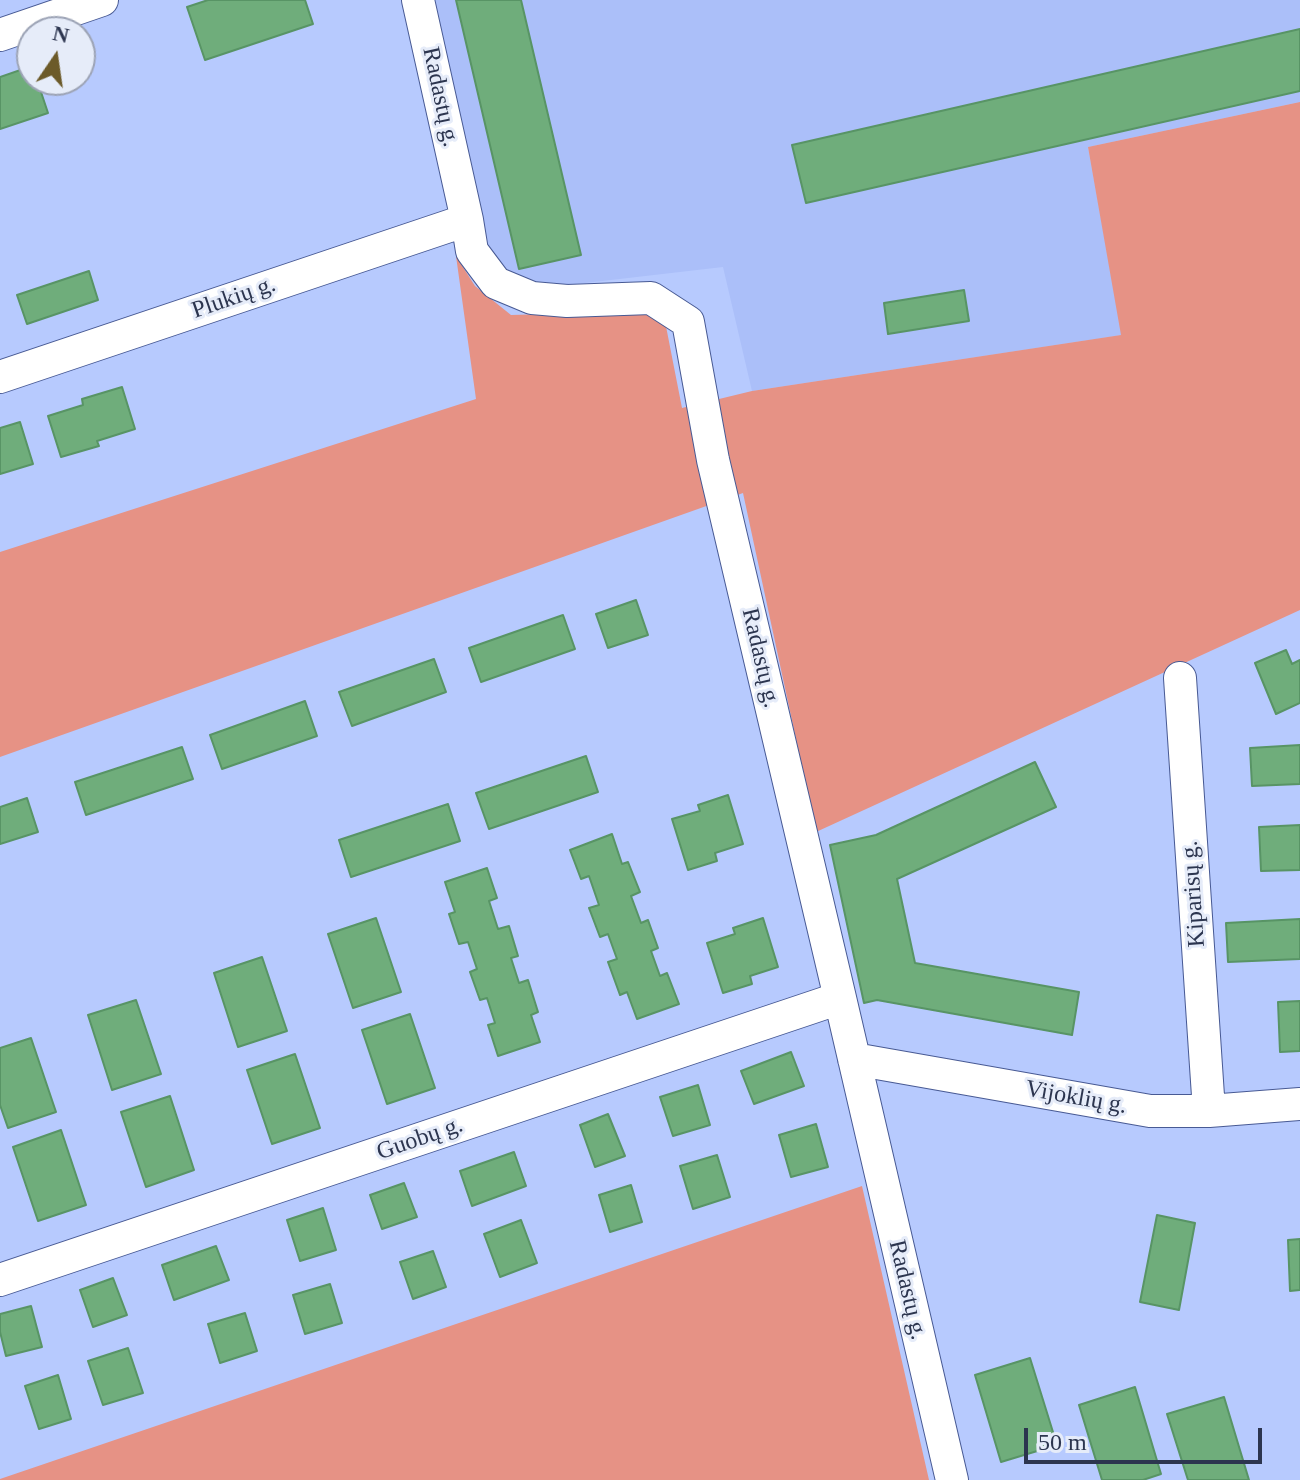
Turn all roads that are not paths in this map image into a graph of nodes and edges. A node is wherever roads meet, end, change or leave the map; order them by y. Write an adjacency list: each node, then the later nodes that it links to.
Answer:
1 (102, 0): 3 (street)
2 (418, 0): 4 (street, Radastų g.)
3 (0, 35)
4 (467, 220): 5 (street, Plukių g.); 7 (street, Radastų g.)
5 (0, 377)
6 (1180, 678): 10 (street, Kiparisų g.)
7 (840, 998): 8 (street, Radastų g.); 11 (street, Guobų g.)
8 (854, 1059): 10 (street, Vijoklių g.); 12 (street, Radastų g.)
9 (1300, 1104): 10 (street, Vijoklių g.)
10 (1209, 1111)
11 (0, 1280)
12 (952, 1480)

